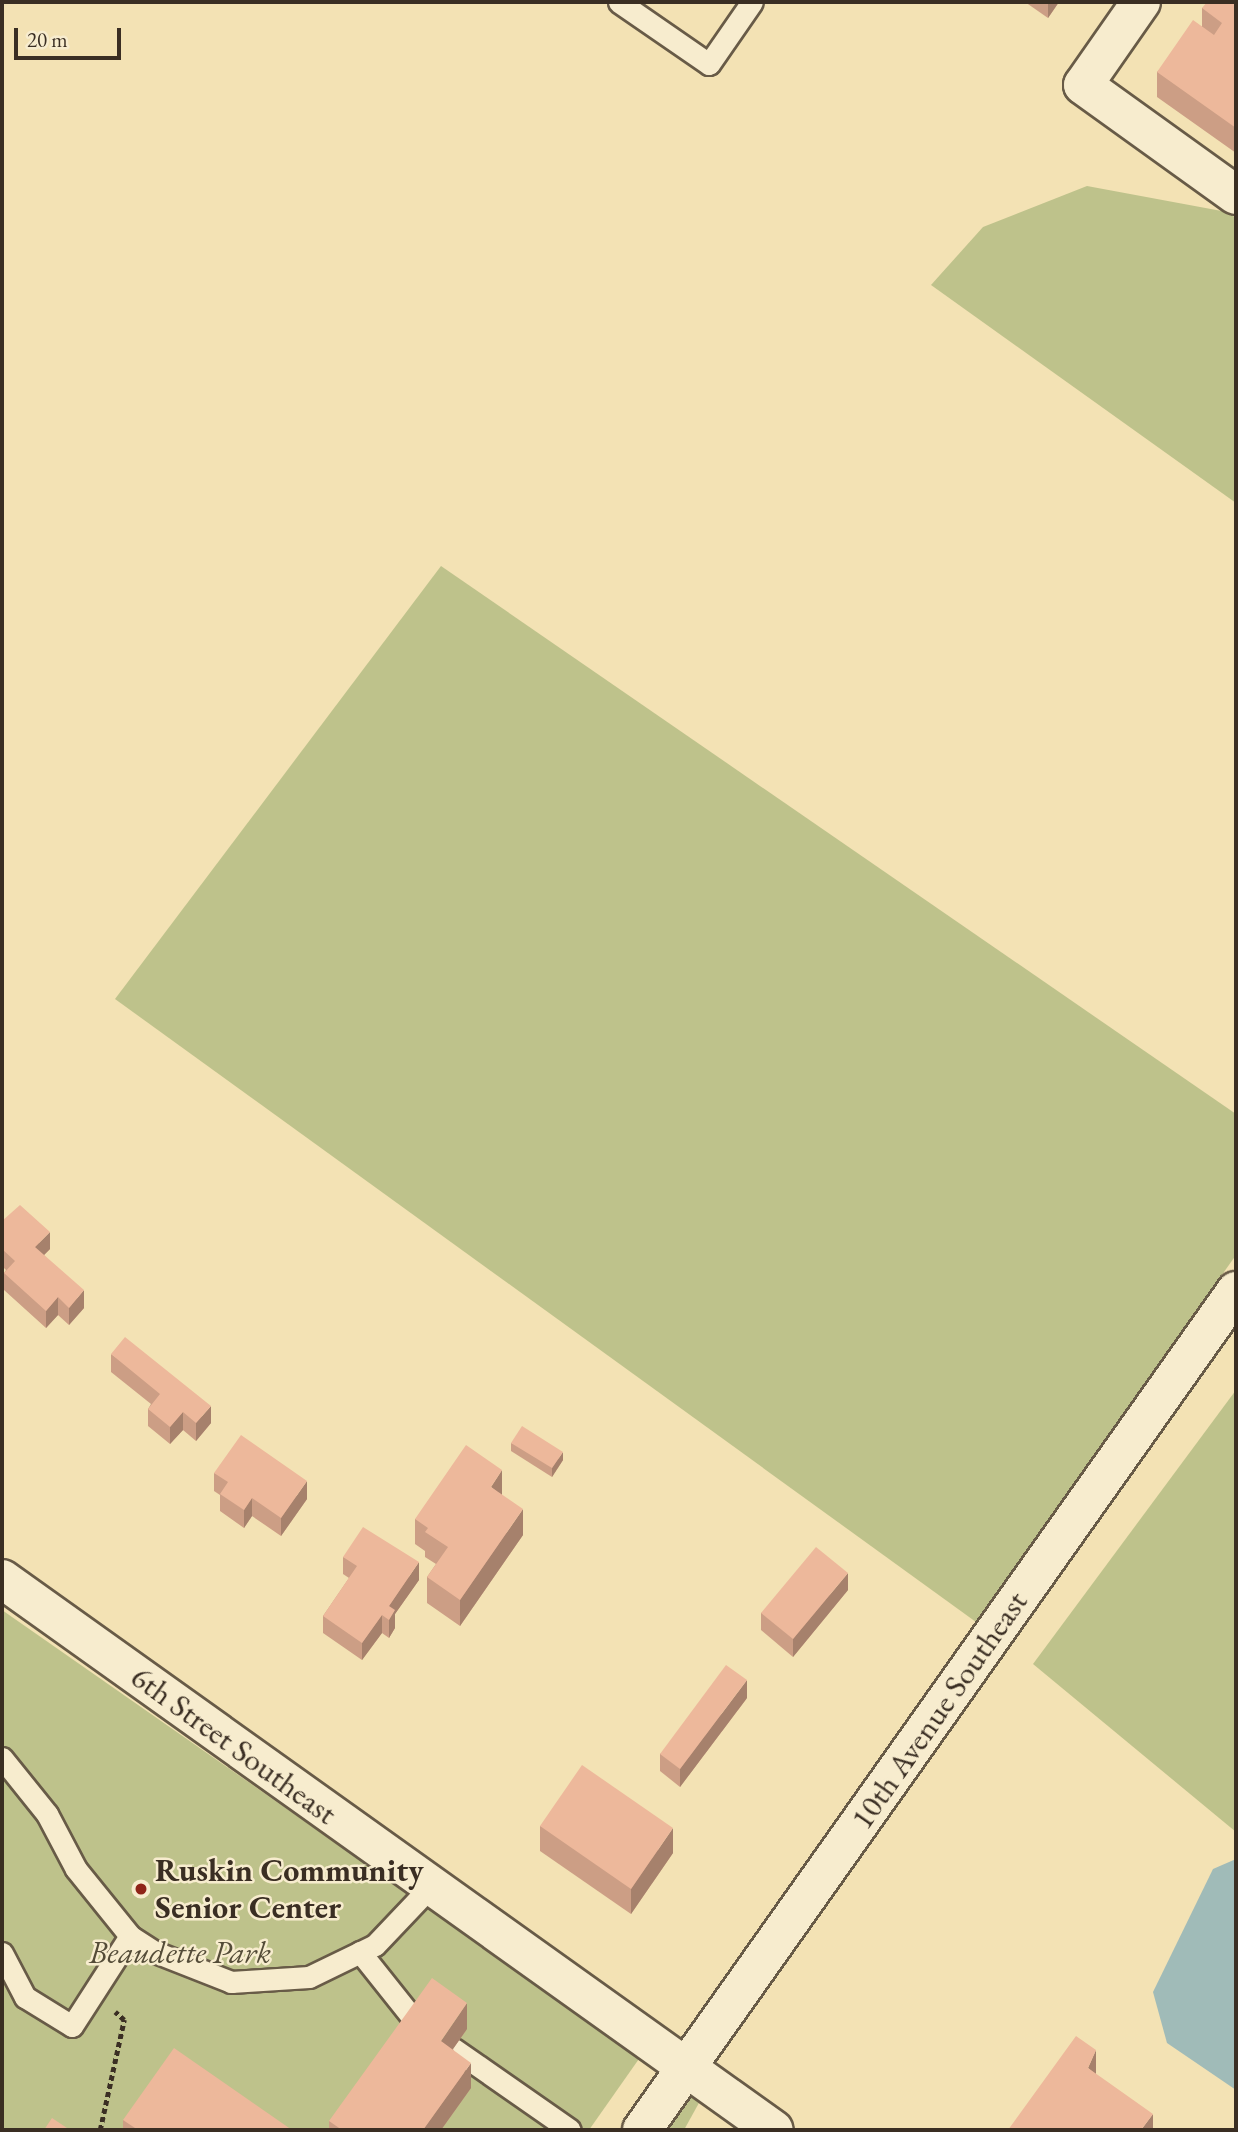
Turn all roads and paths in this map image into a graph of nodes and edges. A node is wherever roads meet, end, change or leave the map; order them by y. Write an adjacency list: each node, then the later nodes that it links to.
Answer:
1 (620, 2): 2 (lane)
2 (752, 2)
3 (1141, 2): 4 (street)
4 (1236, 195)
5 (1236, 1291): 15 (street, 10th Avenue Southeast)
6 (2, 1579): 8 (street, 6th Street Southeast)
7 (2, 1758): 9 (lane)
8 (431, 1886): 10 (lane); 15 (street, 6th Street Southeast)
9 (130, 1936): 10 (lane); 12 (lane)
10 (360, 1952): 13 (lane)
11 (2, 1953): 12 (lane)
12 (94, 1992): 16 (path)
13 (414, 2020)
14 (454, 2049): 17 (lane)
15 (685, 2067): 18 (street, 10th Avenue Southeast); 19 (street, 6th Street Southeast)
16 (100, 2130)
17 (570, 2130)
18 (642, 2130)
19 (774, 2130)

